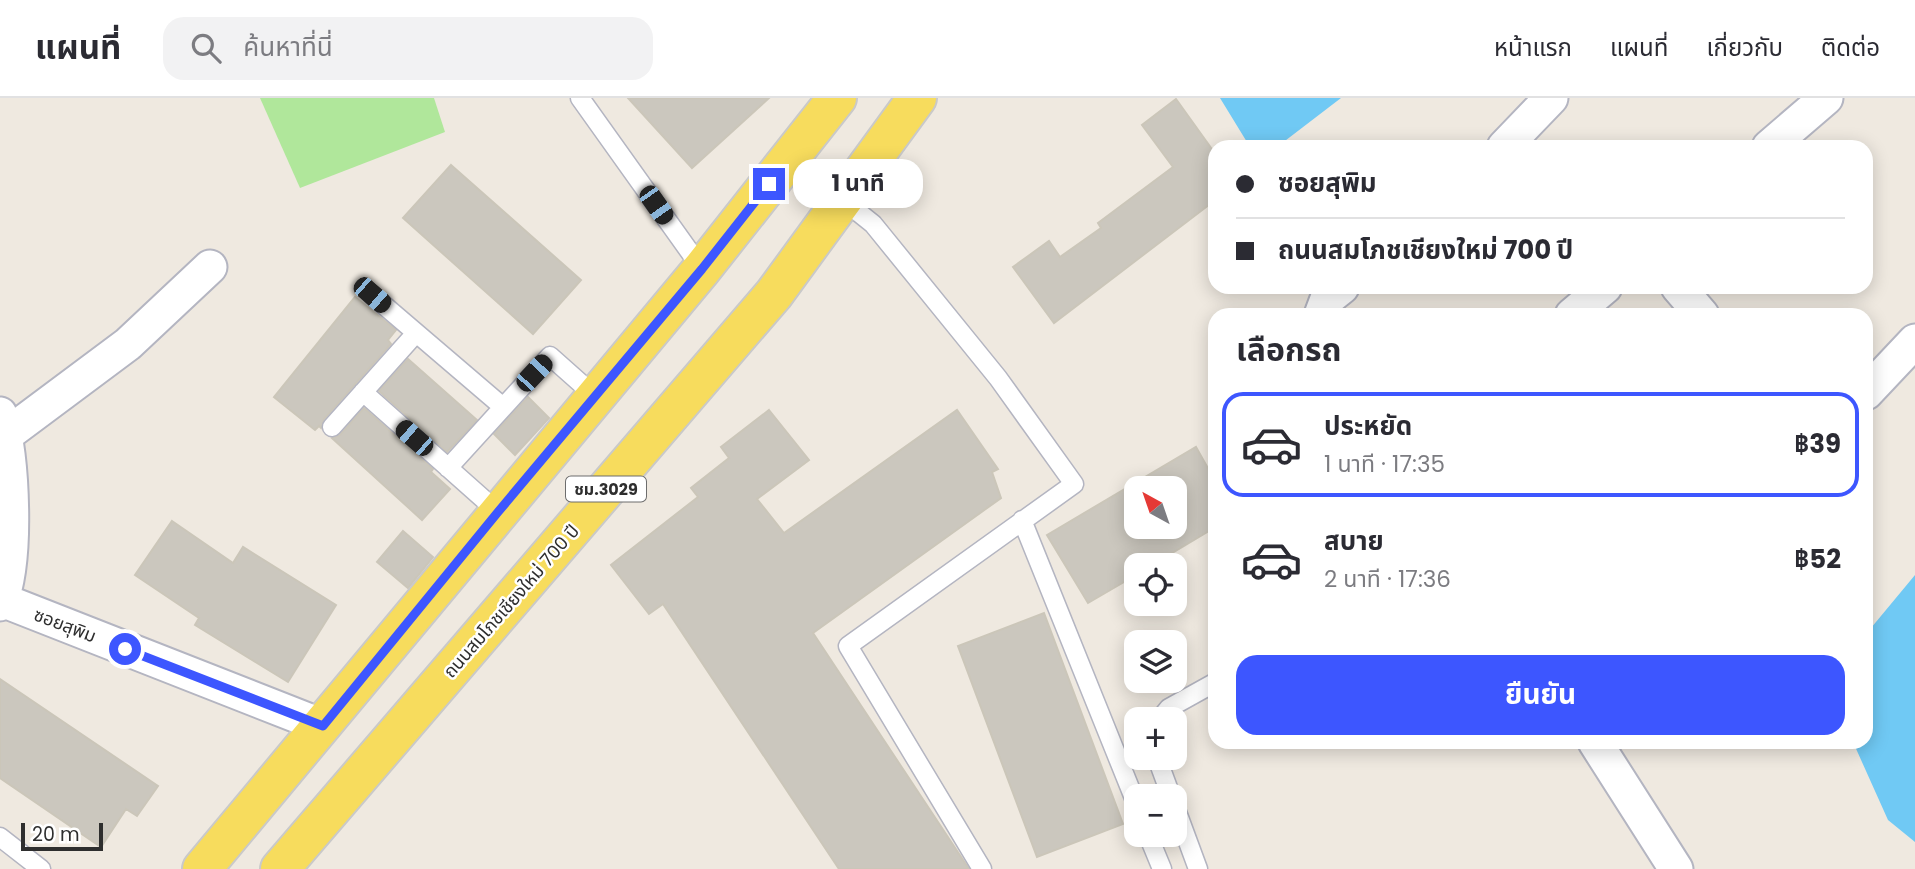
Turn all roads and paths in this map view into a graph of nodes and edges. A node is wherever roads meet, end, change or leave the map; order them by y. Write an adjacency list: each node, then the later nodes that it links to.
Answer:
1 (580, 98): 10 (lane)
2 (837, 98): 10 (main road)
3 (918, 98): 8 (main road, ถนนสมโภชเชียงใหม่ 700 ปี / ชม.3029)
4 (1551, 98): 6 (street)
5 (1826, 98): 7 (street)
6 (1510, 140)
7 (1777, 140)
8 (843, 200): 28 (lane); 38 (main road, ถนนสมโภชเชียงใหม่ 700 ปี / ชม.3029)
9 (210, 267): 24 (street)
10 (702, 269): 22 (main road)
11 (1333, 294): 15 (street)
12 (1597, 294): 16 (street)
13 (1684, 294): 17 (street)
14 (372, 295): 18 (lane)
15 (1324, 308)
16 (1580, 308)
17 (1696, 308)
18 (416, 333): 21 (lane); 23 (lane)
19 (1915, 341): 20 (street)
20 (1873, 386)
21 (363, 393): 25 (lane); 26 (lane)
22 (595, 396): 23 (lane); 27 (main road)
23 (503, 407): 26 (lane)
24 (3, 424): 29 (street)
25 (332, 427)
26 (448, 468): 27 (lane)
27 (498, 512): 32 (main road)
28 (1022, 520): 34 (lane); 41 (lane)
29 (1, 602): 32 (street, ซอยสุพิม)
30 (1208, 686): 31 (lane)
31 (1171, 707)
32 (323, 726): 40 (main road)
33 (1603, 749): 44 (street)
34 (1128, 784)
35 (0, 837): 39 (lane)
36 (1187, 839): 43 (lane)
37 (1153, 847): 42 (lane)
38 (284, 868)
39 (41, 869)
40 (202, 869)
41 (982, 869)
42 (1162, 869)
43 (1198, 869)
44 (1676, 869)

